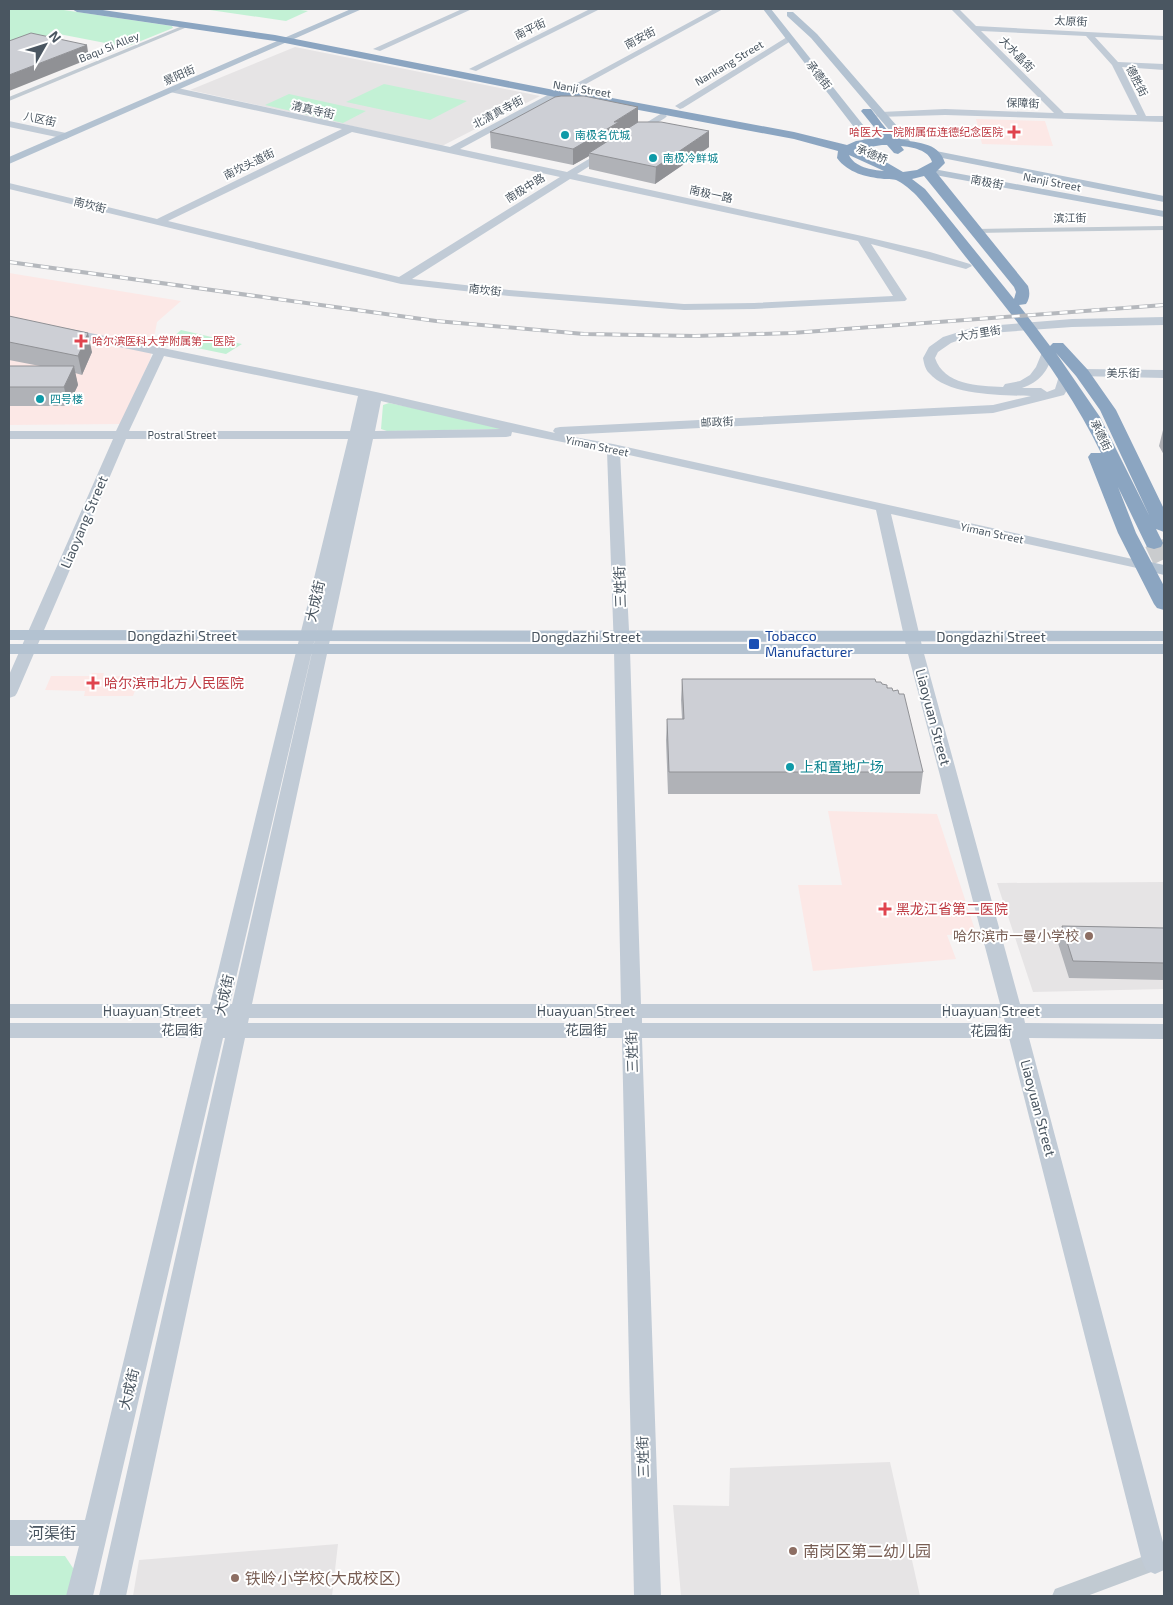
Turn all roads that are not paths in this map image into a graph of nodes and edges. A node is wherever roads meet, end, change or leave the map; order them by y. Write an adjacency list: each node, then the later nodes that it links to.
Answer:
1 (76, 9): 11 (highway)
2 (118, 9): 15 (highway)
3 (340, 9): 15 (main road, 景阳街)
4 (358, 9): 14 (main road)
5 (468, 9): 18 (street)
6 (596, 9): 21 (street, 南平街)
7 (719, 9): 22 (street, 南安街)
8 (765, 9): 17 (main road, 承德街)
9 (955, 9): 12 (street, 大水晶街)
10 (789, 11): 28 (main road); 29 (main road)
11 (189, 25): 15 (highway); 25 (street, Baqu Si Alley)
12 (976, 28): 13 (street, 太原街); 31 (street, 大水晶街)
13 (1087, 33): 16 (street, 太原街); 19 (street, 德胜街)
14 (297, 35): 15 (highway, Nanji Street); 18 (highway, Nanji Street)
15 (282, 37): 23 (main road, 景阳街); 24 (highway, Nanji Street); 37 (main road, 景阳街)
16 (1164, 38)
17 (790, 39): 27 (street, Nankang Street); 38 (main road, 承德街)
18 (377, 49): 21 (highway, Nanji Street)
19 (1116, 64): 20 (street); 32 (street, 德胜街)
20 (1164, 67)
21 (474, 68): 22 (highway, Nanji Street)
22 (572, 88): 26 (highway); 27 (highway, Nanji Street)
23 (172, 90): 36 (street, 清真寺街); 37 (main road, 景阳街)
24 (557, 93): 26 (highway); 30 (highway, Nanji Street); 40 (street, 北清真寺街)
25 (9, 99)
26 (618, 100): 48 (highway, 承德桥); 58 (highway, 承德桥)
27 (680, 106): 38 (highway, Nanji Street)
28 (867, 111): 48 (highway)
29 (881, 114): 31 (street, 保障街); 39 (main road)
30 (662, 116): 42 (highway, Nanji Street); 46 (street, 南极中路)
31 (1062, 116): 32 (street, 保障街)
32 (1143, 118): 33 (street, 保障街)
33 (1164, 119)
34 (9, 124): 37 (street, 八区街)
35 (9, 128): 37 (street, 八区街)
36 (350, 129): 40 (street, 清真寺街); 52 (street, 南坎头道街)
37 (56, 136): 41 (main road, 景阳街); 43 (main road, 景阳街)
38 (869, 142): 39 (highway, Nanji Street); 42 (highway)
39 (906, 143): 44 (highway, Nanji Street)
40 (450, 150): 46 (street, 南极一路)
41 (9, 153)
42 (842, 155): 45 (highway)
43 (9, 161)
44 (935, 163): 45 (highway); 49 (main road, 南极街); 50 (main road, Nanji Street); 51 (main road, 南极街); 54 (highway)
45 (883, 175): 56 (highway)
46 (568, 176): 55 (street, 南极一路); 57 (street, 南极中路)
47 (9, 186): 52 (street, 南坎街)
48 (929, 191): 58 (highway, 承德桥)
49 (1164, 199)
50 (1164, 204)
51 (1164, 213)
52 (158, 222): 57 (street, 南坎街)
53 (1164, 228): 54 (street, 滨江街)
54 (976, 231): 58 (highway)
55 (862, 239): 56 (street, 南极一路); 57 (street, 南坎街)
56 (966, 266): 58 (highway)
57 (401, 280)
58 (1014, 302): 61 (highway, 承德桥)
59 (1164, 322): 63 (street, 大方里街); 65 (street, 大方里街)
60 (56, 330): 62 (street, Yiman Street)
61 (1041, 335): 63 (highway, 承德街); 65 (highway, 承德街)
62 (160, 351): 66 (street, Yiman Street); 69 (street, Liaoyang Street)
63 (1047, 353): 65 (highway, 承德街)
64 (1164, 374): 65 (street, 美乐街)
65 (1068, 384): 67 (street, 邮政街); 72 (highway); 74 (highway, 承德街); 75 (highway); 76 (highway, 承德街)
66 (370, 395): 67 (street, Yiman Street); 70 (street, 大成街)
67 (533, 433): 70 (street, 邮政街); 71 (street, Yiman Street)
68 (9, 435): 69 (street, Postral Street)
69 (121, 435): 70 (street, Postral Street); 81 (street, Liaoyang Street)
70 (361, 435): 82 (street, 大成街)
71 (613, 448): 73 (street, Yiman Street); 83 (street, 三姓街)
72 (1164, 494)
73 (883, 509): 77 (street, Yiman Street); 84 (street, Liaoyuan Street)
74 (1164, 527)
75 (1136, 547): 76 (highway); 77 (highway)
76 (1159, 550)
77 (1155, 568): 78 (highway)
78 (1164, 604)
79 (9, 635): 81 (main road, Dongdazhi Street)
80 (1164, 636): 84 (main road, Dongdazhi Street)
81 (31, 642): 82 (main road, Dongdazhi Street); 86 (main road, Dongdazhi Street); 87 (street, Liaoyang Street)
82 (314, 643): 83 (main road, Dongdazhi Street); 90 (street, 大成街); 91 (street, 大成街)
83 (622, 644): 84 (main road, Dongdazhi Street); 92 (street, 三姓街)
84 (914, 644): 85 (main road, Dongdazhi Street); 93 (street, Liaoyuan Street)
85 (1164, 649)
86 (9, 650)
87 (9, 693)
88 (9, 1011): 90 (street, Huayuan Street)
89 (1164, 1012): 93 (street, Huayuan Street)
90 (218, 1021): 91 (street, 花园街); 94 (street, 花园街); 97 (street, 大成街)
91 (238, 1021): 92 (street, 花园街); 100 (street, 大成街)
92 (631, 1021): 93 (street, 花园街); 101 (street, 三姓街)
93 (1015, 1021): 95 (street, 花园街); 98 (street, Liaoyuan Street)
94 (9, 1030)
95 (1164, 1031)
96 (9, 1533): 97 (street, 河渠街)
97 (94, 1533): 99 (street, 大成街)
98 (1157, 1548): 102 (street)
99 (80, 1596)
100 (112, 1596)
101 (646, 1596)
102 (1062, 1596)

